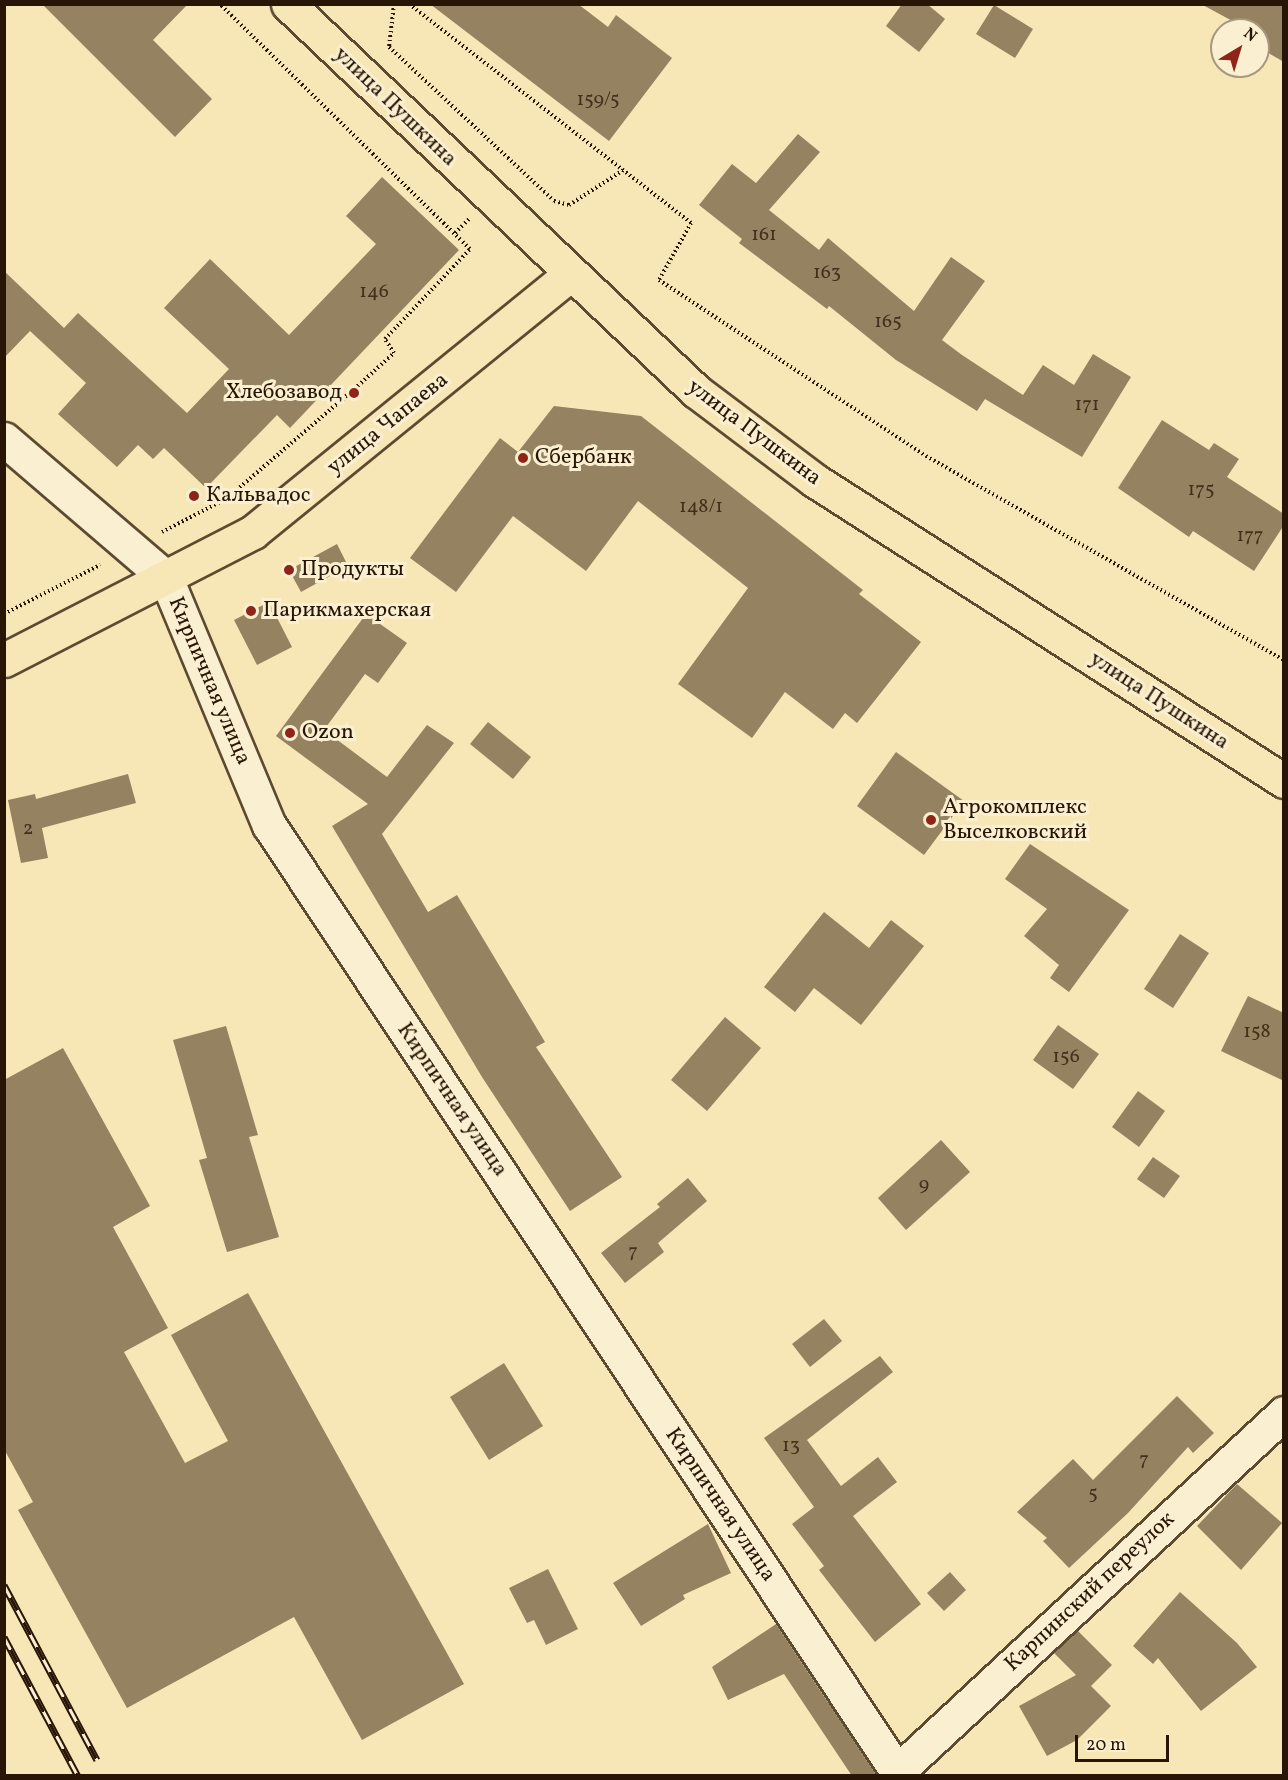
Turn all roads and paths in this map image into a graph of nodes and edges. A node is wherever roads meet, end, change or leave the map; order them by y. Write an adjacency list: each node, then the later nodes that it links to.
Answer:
1 (220, 4): 8 (path)
2 (288, 4): 6 (main road, улица Пушкина)
3 (394, 4): 5 (path)
4 (409, 4): 5 (path)
5 (625, 169): 12 (path)
6 (570, 274): 9 (main road, улица Чапаева); 13 (main road, улица Пушкина)
7 (4, 439): 8 (street, Кирпичная улица)
8 (131, 548): 9 (street, Кирпичная улица); 10 (path)
9 (166, 578): 11 (main road, улица Чапаева); 15 (street, Кирпичная улица)
10 (4, 614)
11 (4, 660)
12 (1284, 660)
13 (1284, 781)
14 (1284, 1413): 15 (street, Карпинский переулок)
15 (898, 1774)

